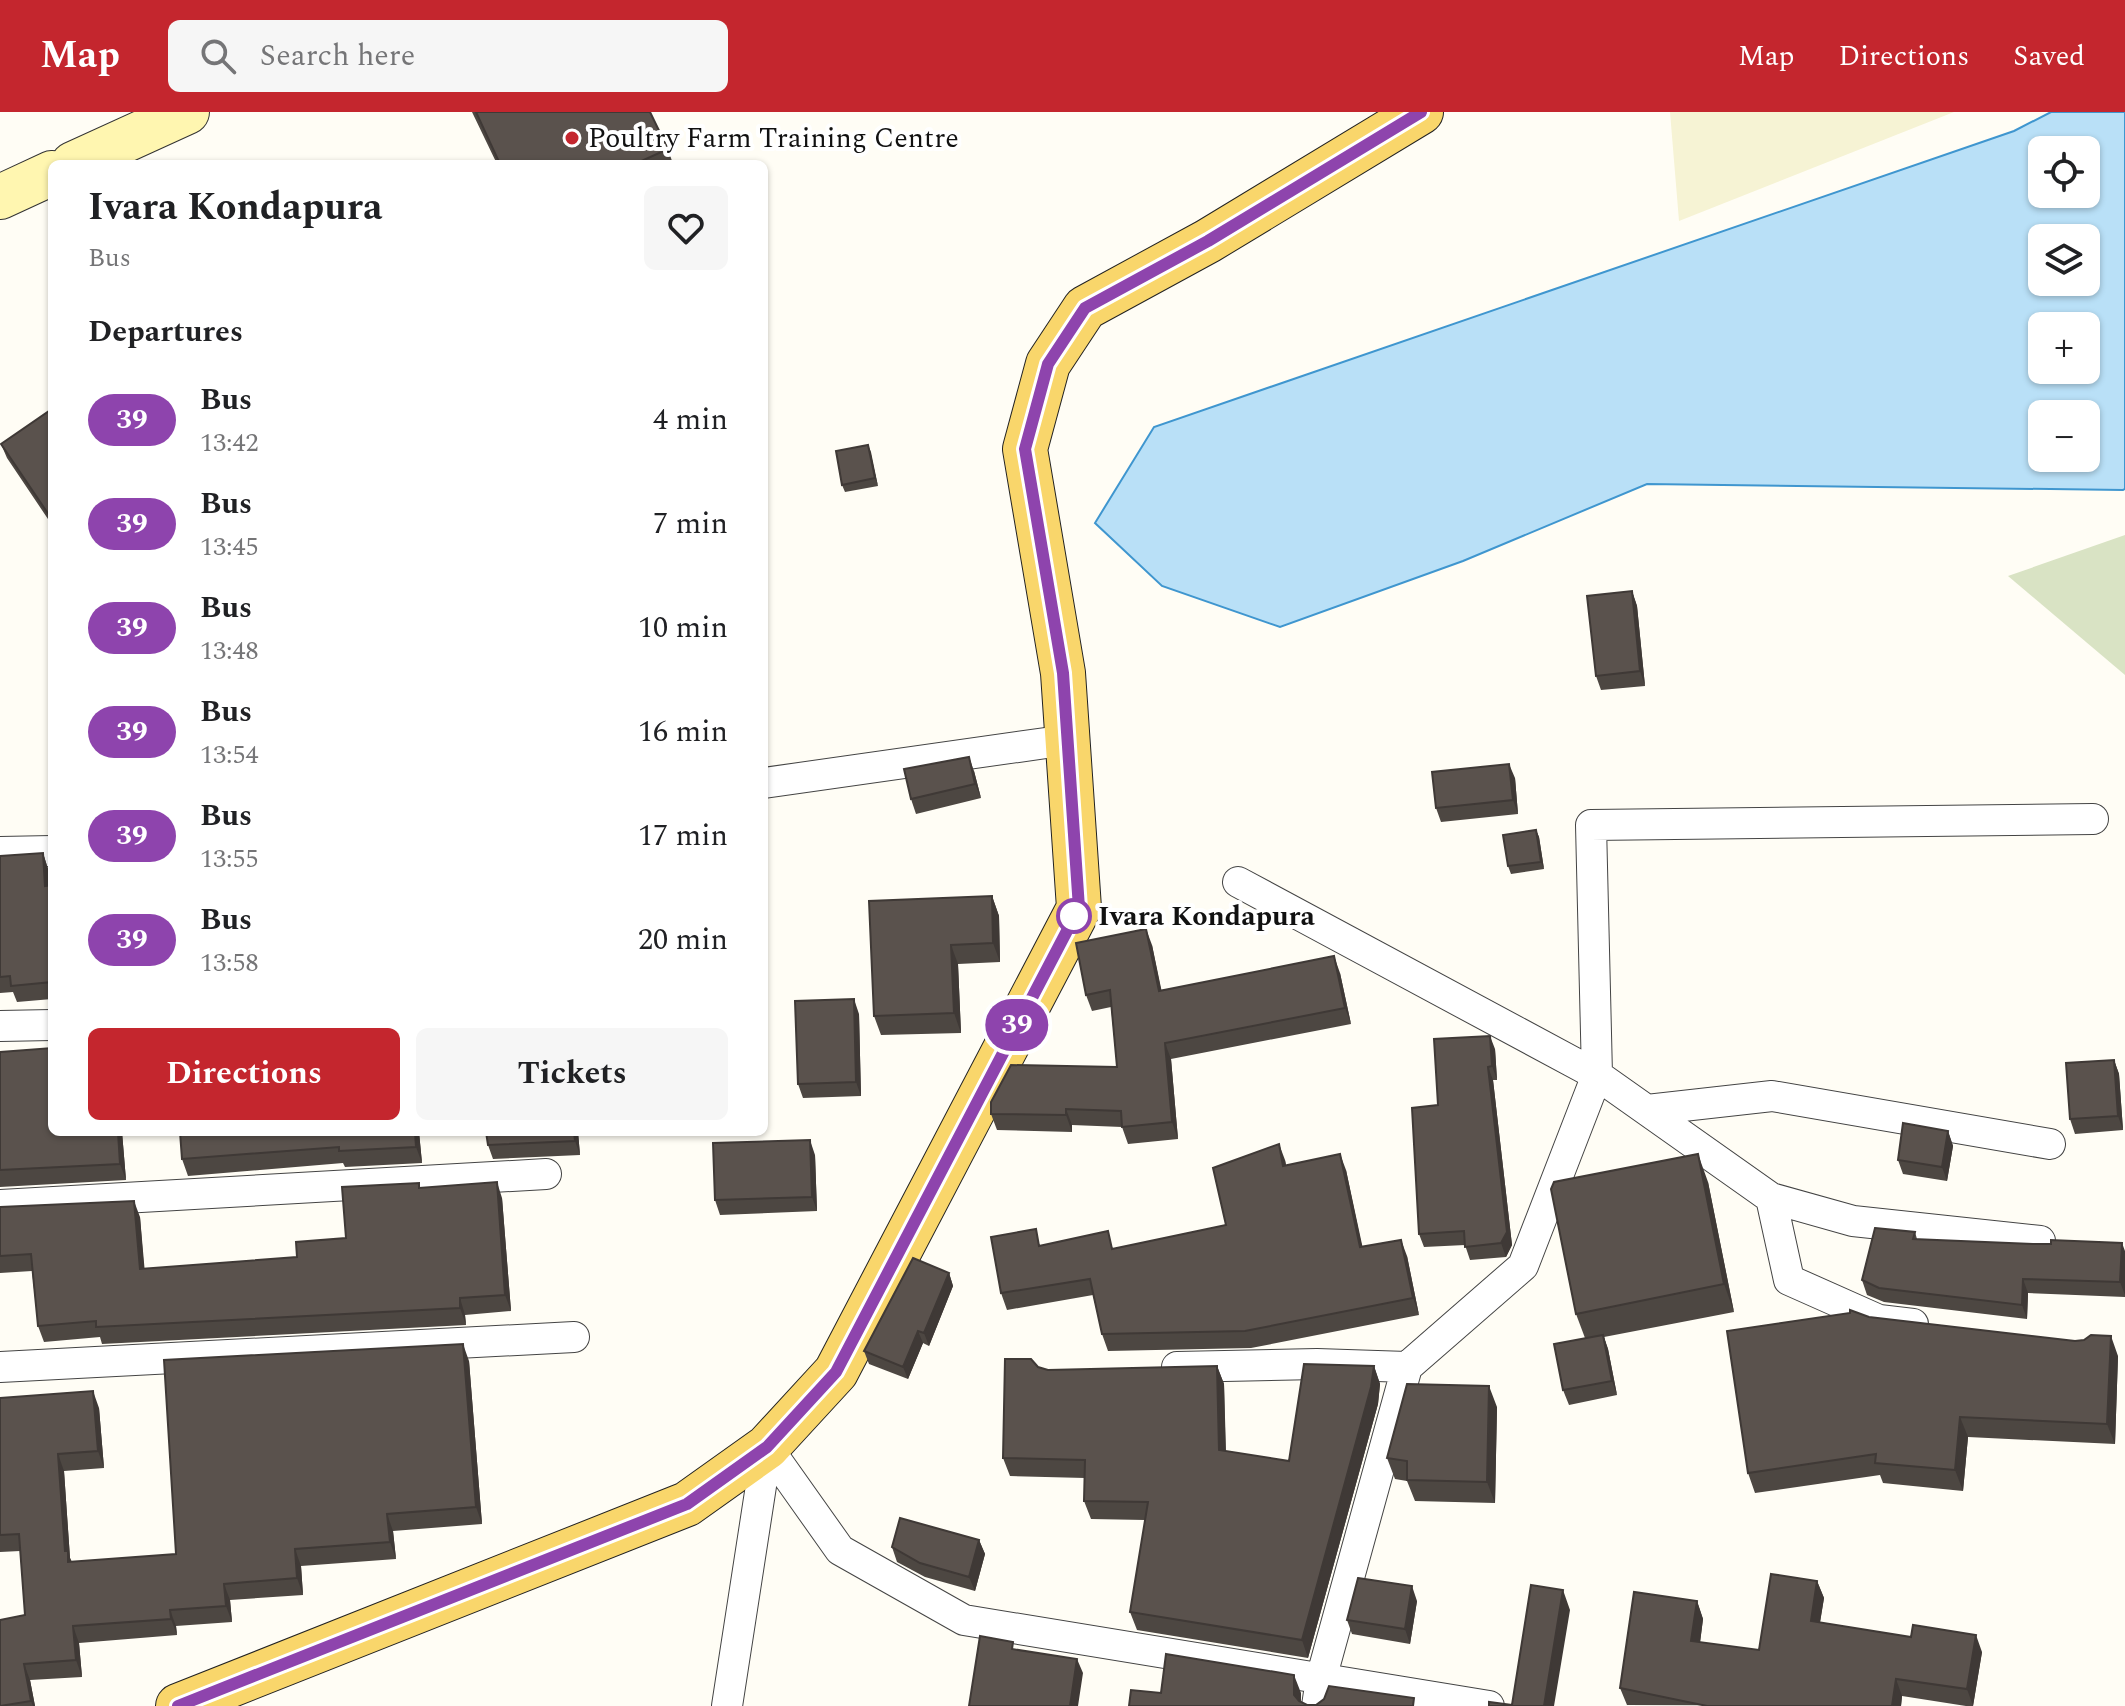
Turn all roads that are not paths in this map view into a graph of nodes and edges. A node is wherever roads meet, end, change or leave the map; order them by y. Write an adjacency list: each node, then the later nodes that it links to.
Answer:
1 (187, 112): 3 (main road)
2 (1421, 112): 6 (main road)
3 (82, 160)
4 (48, 175): 5 (main road)
5 (0, 197)
6 (1067, 740): 7 (street); 26 (main road)
7 (768, 782)
8 (2093, 819): 14 (street)
9 (48, 851): 10 (street)
10 (0, 852)
11 (1238, 882): 14 (street)
12 (48, 1025): 13 (street)
13 (0, 1026)
14 (1597, 1075): 15 (street); 24 (street)
15 (1647, 1110): 16 (street); 18 (street)
16 (2050, 1144)
17 (546, 1174): 19 (street)
18 (1771, 1198): 20 (street); 21 (street)
19 (0, 1205)
20 (2040, 1241)
21 (1943, 1327)
22 (574, 1337): 23 (street)
23 (0, 1367)
24 (1407, 1367): 25 (street); 27 (street)
25 (1147, 1368)
26 (767, 1447): 27 (street); 28 (main road); 29 (street)
27 (1319, 1692): 30 (street)
28 (178, 1706)
29 (727, 1706)
30 (1489, 1706)

